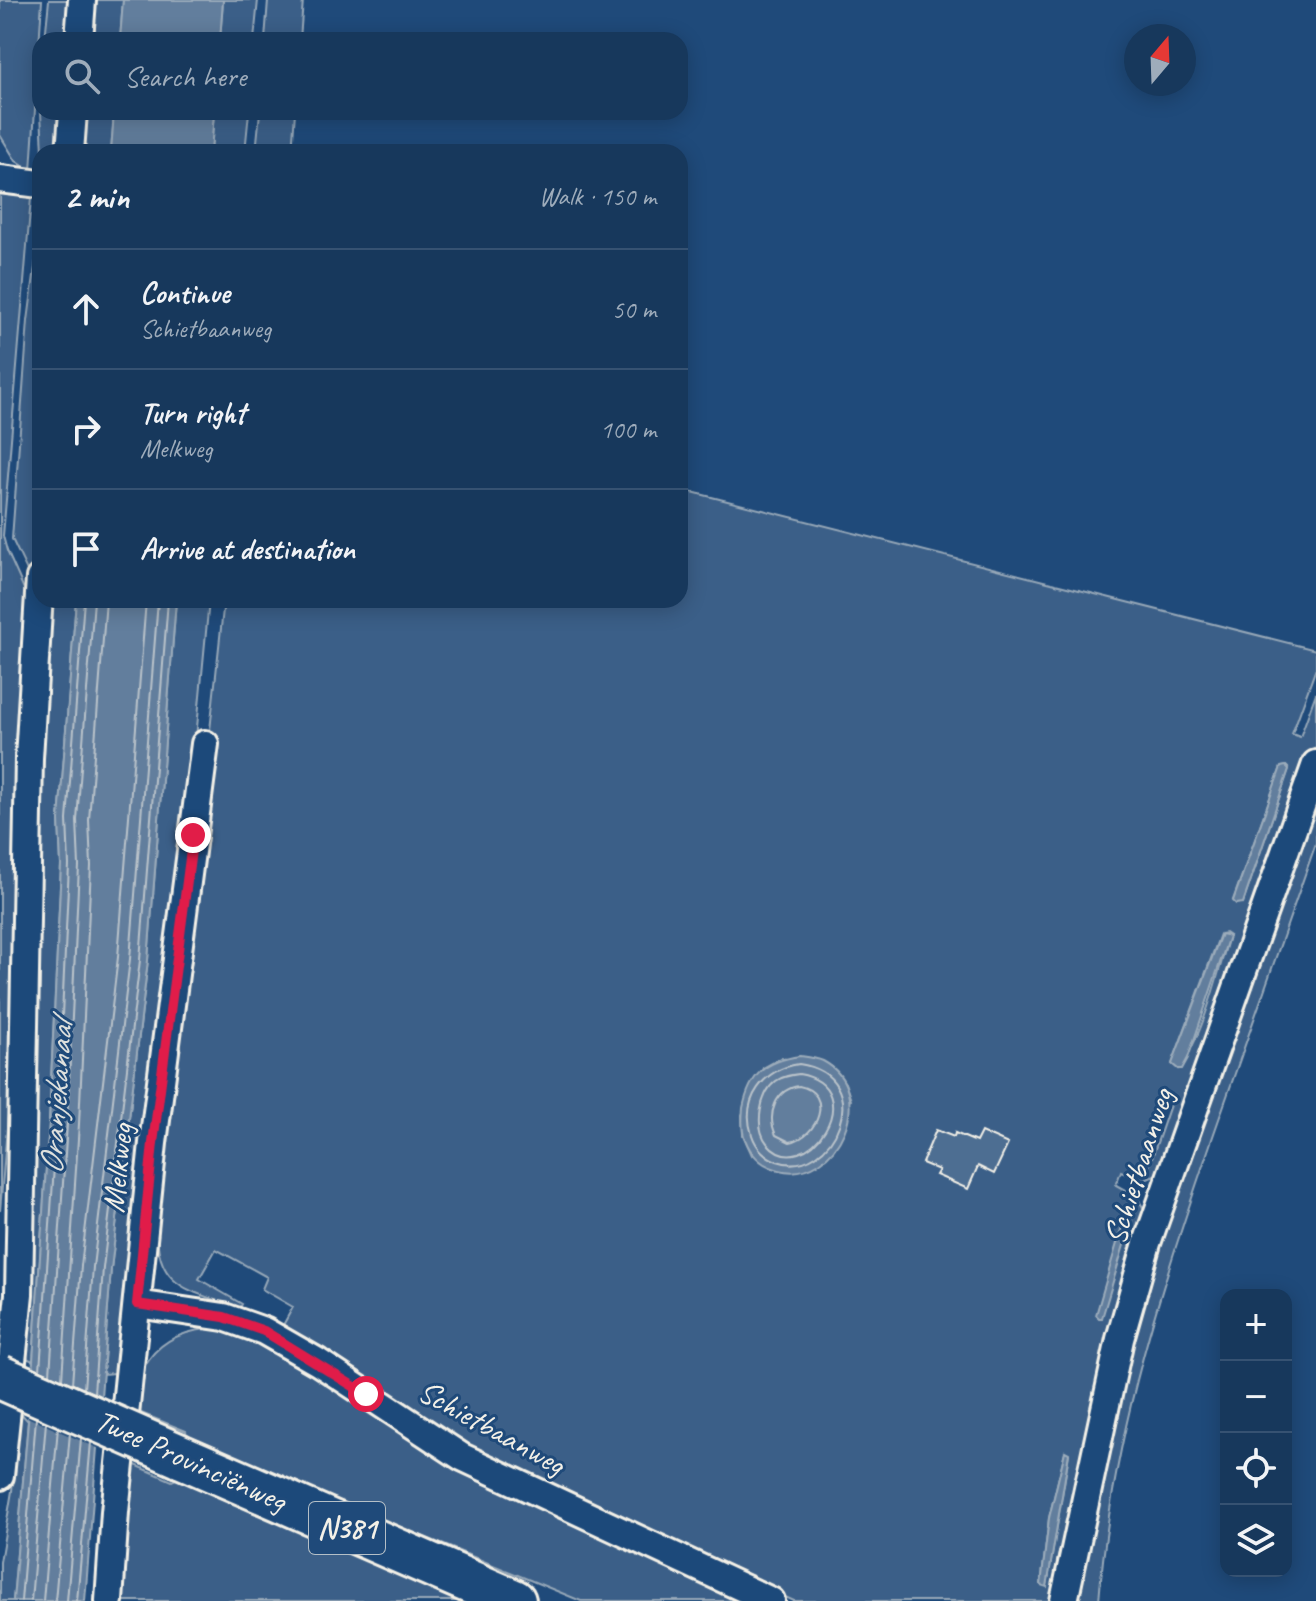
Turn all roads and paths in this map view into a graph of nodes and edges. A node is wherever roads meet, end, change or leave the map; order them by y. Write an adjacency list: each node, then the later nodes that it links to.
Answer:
1 (82, 0): 2 (street)
2 (80, 32)
3 (72, 120): 4 (street)
4 (71, 144)
5 (0, 179): 6 (street)
6 (32, 183)
7 (38, 608): 12 (street)
8 (205, 744): 10 (street, Melkweg)
9 (1316, 764): 16 (street, Schietbaanweg)
10 (137, 1304): 13 (street, Melkweg); 15 (street, Schietbaanweg)
11 (0, 1377): 14 (main road, Twee Provinciënweg / N381, bridge)
12 (0, 1476)
13 (109, 1601)
14 (514, 1601)
15 (771, 1601)
16 (1064, 1601)

